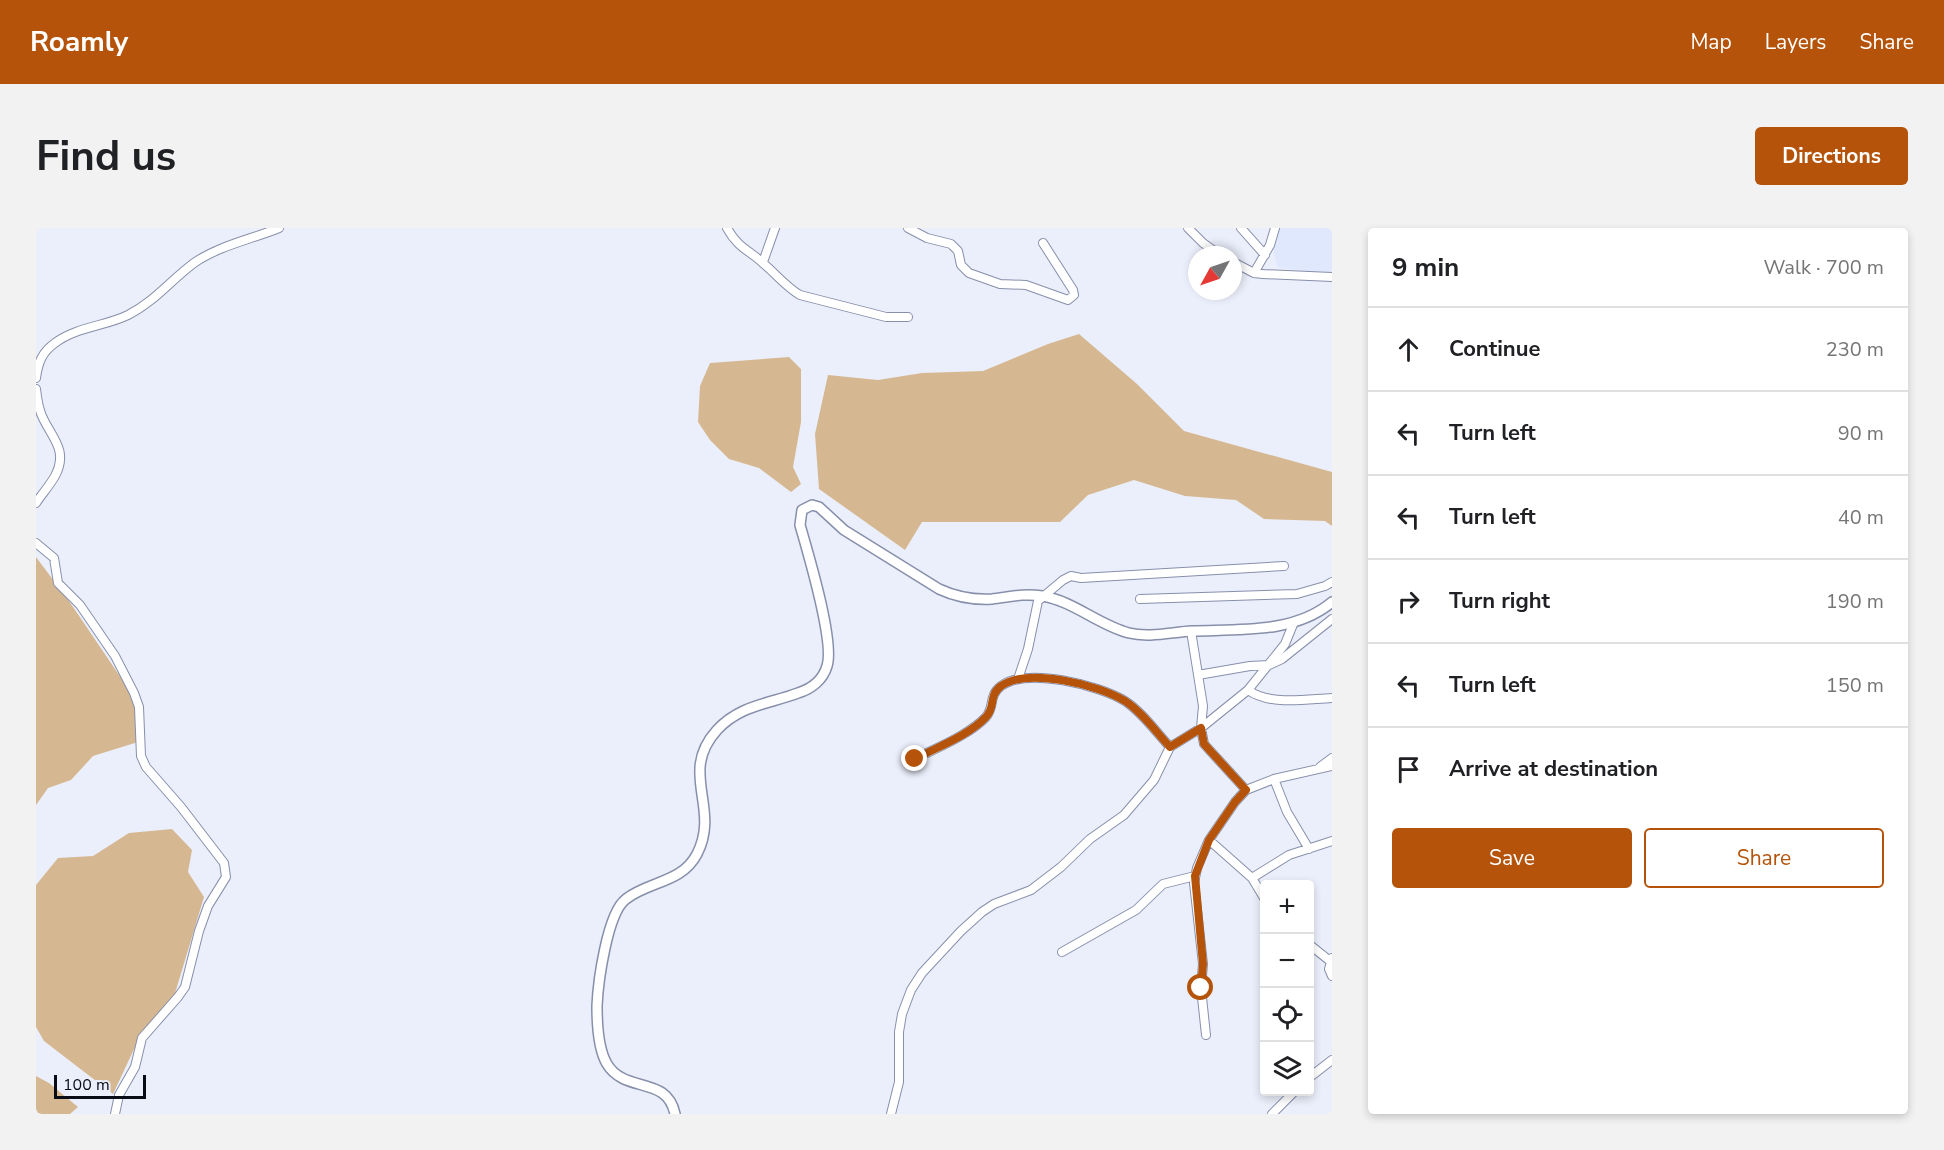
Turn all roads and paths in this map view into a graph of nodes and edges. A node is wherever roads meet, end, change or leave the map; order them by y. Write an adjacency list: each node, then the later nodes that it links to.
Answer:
1 (279, 228): 16 (street)
2 (727, 228): 11 (street)
3 (775, 228): 11 (street)
4 (908, 228): 8 (street)
5 (1188, 228): 9 (street)
6 (1241, 228): 10 (street)
7 (1275, 228): 10 (street)
8 (1043, 243)
9 (1207, 246)
10 (1265, 255): 13 (street)
11 (763, 262): 15 (street)
12 (1242, 267): 13 (street)
13 (1254, 273): 14 (street)
14 (1332, 277)
15 (908, 317)
16 (36, 378)
17 (36, 389): 18 (street)
18 (36, 502)
19 (36, 543): 55 (street)
20 (1284, 566): 22 (street)
21 (1332, 582): 23 (street)
22 (1043, 596): 27 (main road); 30 (street); 56 (main road)
23 (1140, 599)
24 (1332, 602): 26 (main road)
25 (1332, 619): 28 (street)
26 (1294, 622): 27 (main road); 28 (street)
27 (1191, 631): 29 (street)
28 (1269, 665): 29 (street); 31 (street)
29 (1198, 675): 33 (street)
30 (1018, 679): 34 (street); 36 (street)
31 (1248, 690): 32 (street); 33 (street)
32 (1332, 698)
33 (1201, 728): 34 (street); 40 (street)
34 (1170, 747): 57 (street)
35 (1332, 758): 38 (street)
36 (915, 759)
37 (1332, 766): 38 (street)
38 (1319, 768): 39 (street)
39 (1274, 779): 40 (street); 43 (street)
40 (1246, 790): 41 (street)
41 (1209, 840): 44 (street); 45 (street)
42 (1332, 841): 43 (street)
43 (1308, 849): 45 (street)
44 (1195, 876): 48 (street); 51 (street)
45 (1251, 878): 46 (street)
46 (1260, 892)
47 (1314, 948): 49 (street)
48 (1062, 952)
49 (1331, 959): 50 (street)
50 (1332, 976)
51 (1206, 1035)
52 (1332, 1060): 53 (street)
53 (1314, 1074)
54 (1290, 1096): 58 (street)
55 (115, 1114)
56 (675, 1114)
57 (891, 1114)
58 (1272, 1114)

